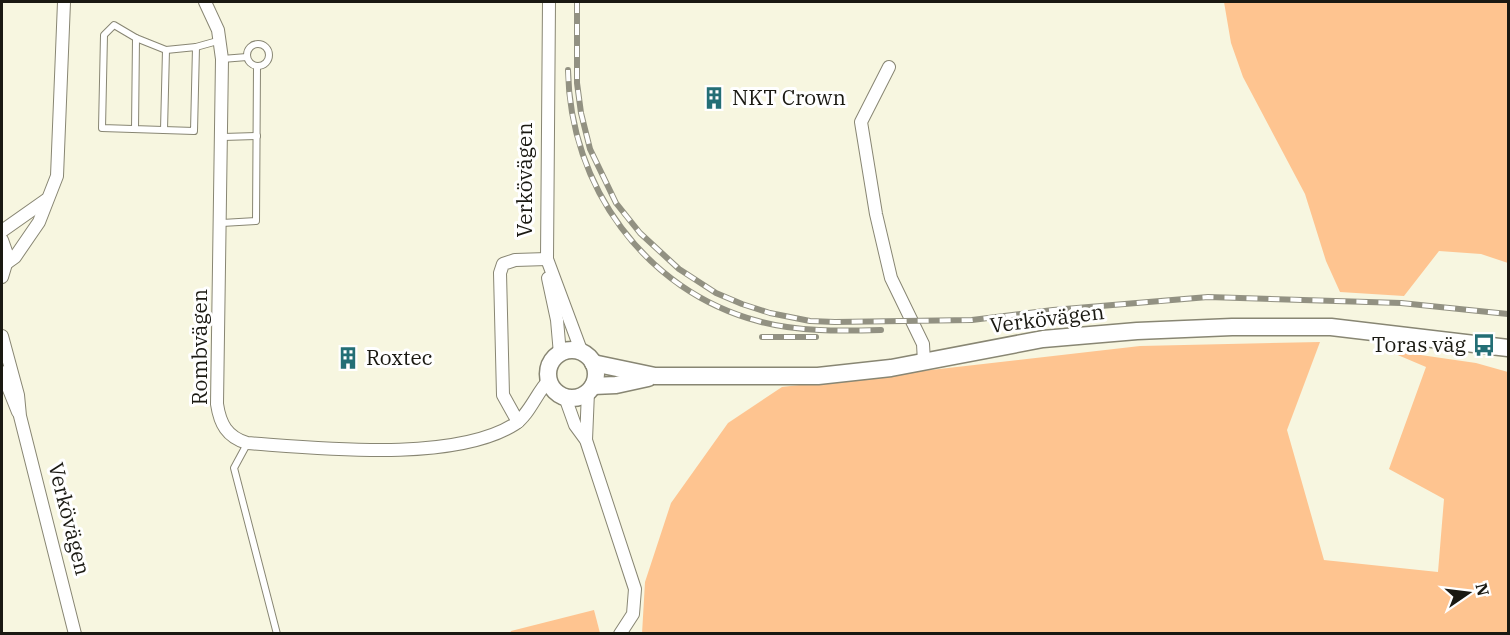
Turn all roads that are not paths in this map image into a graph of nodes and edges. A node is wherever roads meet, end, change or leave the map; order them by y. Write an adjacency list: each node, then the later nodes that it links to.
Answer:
1 (64, 2): 16 (street)
2 (205, 2): 5 (street, Rombvägen)
3 (549, 2): 20 (street, Verkövägen)
4 (136, 38): 7 (lane); 12 (lane); 12 (lane)
5 (221, 40): 6 (lane); 9 (street, Rombvägen)
6 (196, 48): 7 (lane); 13 (lane)
7 (166, 50): 13 (lane)
8 (248, 57): 9 (lane); 10 (lane); 10 (lane)
9 (222, 59): 14 (street, Rombvägen)
10 (257, 66): 15 (lane)
11 (889, 67): 27 (street)
12 (135, 129): 13 (lane)
13 (164, 130)
14 (223, 136): 15 (lane); 17 (street, Rombvägen)
15 (256, 136): 17 (lane)
16 (46, 200): 18 (street); 21 (street)
17 (222, 223): 36 (street, Rombvägen)
18 (2, 231)
19 (2, 240): 21 (street)
20 (547, 259): 25 (street); 26 (street, Verkövägen); 34 (street)
21 (8, 262): 22 (street)
22 (2, 277)
23 (2, 336): 33 (street, Verkövägen)
24 (1509, 348): 27 (main road, Verkövägen)
25 (560, 354): 26 (main road, Verkövägen); 30 (main road)
26 (588, 358): 29 (main road, Verkövägen); 31 (main road, Verkövägen)
27 (924, 362): 29 (main road, Verkövägen)
28 (2, 372): 33 (street, Verkövägen)
29 (655, 376): 31 (main road)
30 (549, 380): 32 (main road, Verkövägen); 34 (street)
31 (590, 389): 32 (main road); 35 (street, Verkövägen)
32 (565, 397): 35 (street, Verkövägen)
33 (20, 416): 37 (street, Verkövägen)
34 (518, 422): 36 (street)
35 (586, 440): 39 (street, Verkövägen)
36 (247, 443): 38 (lane)
37 (75, 633)
38 (277, 633)
39 (620, 633)

